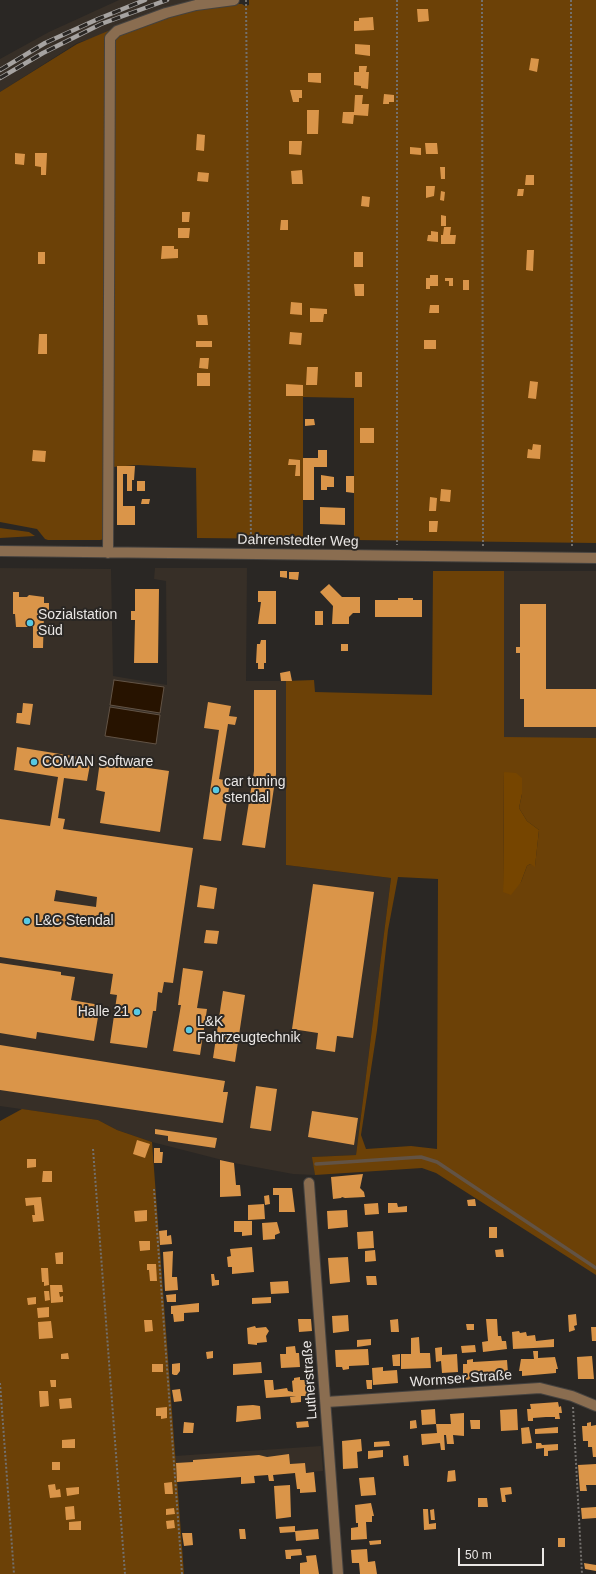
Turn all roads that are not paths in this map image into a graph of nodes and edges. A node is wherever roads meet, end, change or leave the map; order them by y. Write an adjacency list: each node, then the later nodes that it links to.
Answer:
1 (234, 0): 3 (street)
2 (0, 551): 3 (street, Dahrenstedter Weg)
3 (108, 553): 4 (street, Dahrenstedter Weg)
4 (596, 558)
5 (309, 1183): 6 (street, Lutherstraße)
6 (326, 1402): 7 (street, Wormser Straße); 8 (street, Lutherstraße)
7 (596, 1406)
8 (338, 1574)

